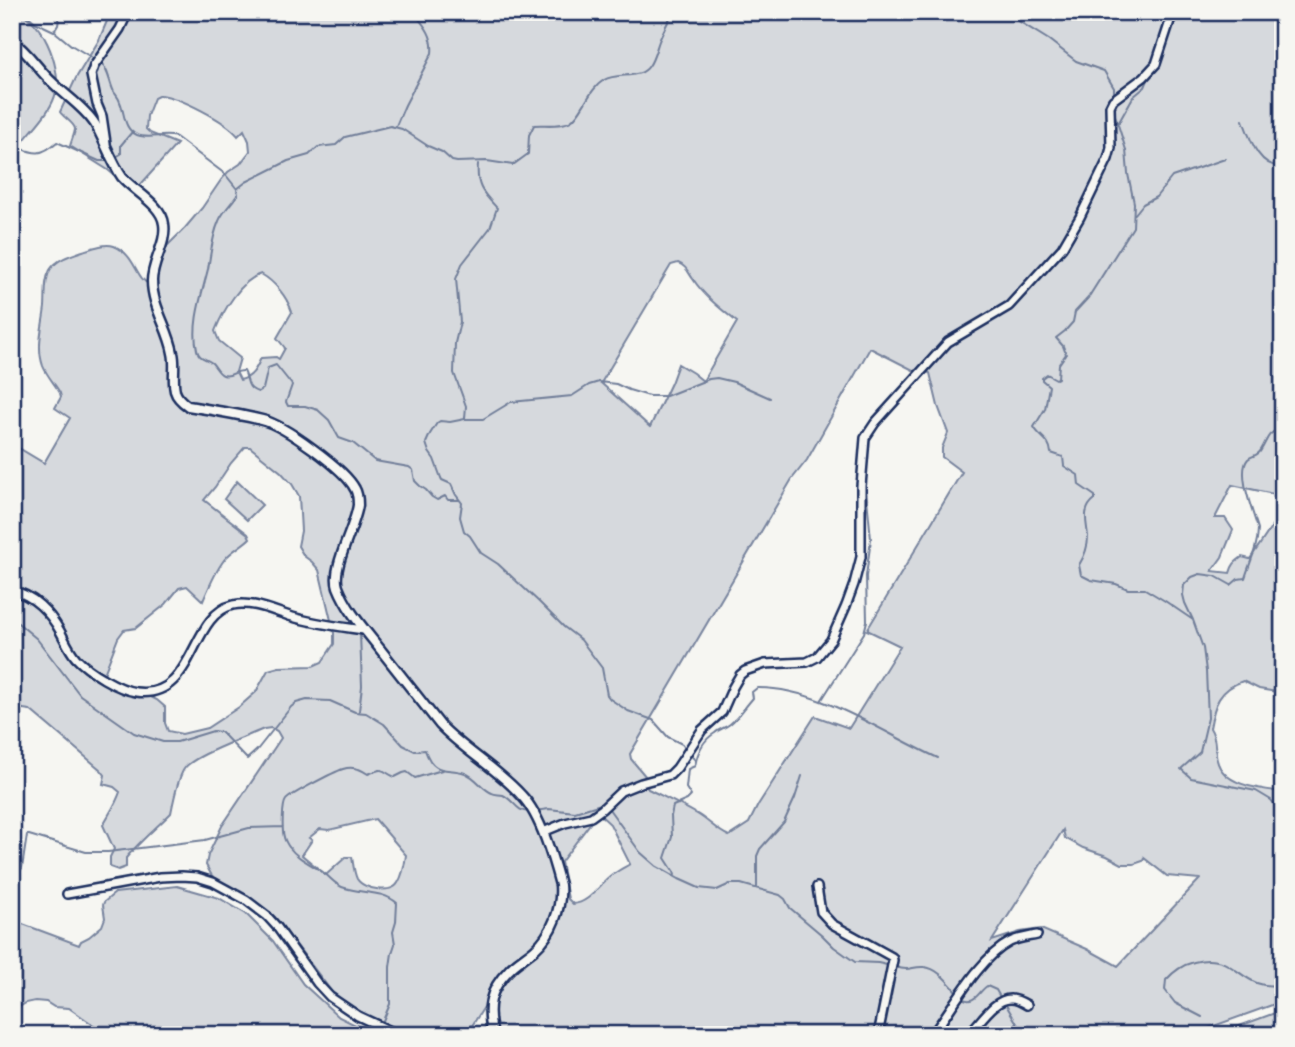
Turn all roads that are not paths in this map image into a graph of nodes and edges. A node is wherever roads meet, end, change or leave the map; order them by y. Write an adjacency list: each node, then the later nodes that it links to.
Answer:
1 (128, 12): 4 (street)
2 (1173, 12): 7 (street)
3 (12, 41): 4 (street)
4 (107, 147): 6 (street)
5 (12, 591): 6 (street)
6 (364, 630): 7 (street)
7 (543, 832): 13 (street)
8 (817, 887): 14 (street)
9 (67, 894): 12 (street)
10 (1037, 935): 15 (street)
11 (1027, 1005): 16 (street)
12 (399, 1035)
13 (493, 1035)
14 (878, 1035)
15 (932, 1035)
16 (967, 1035)

